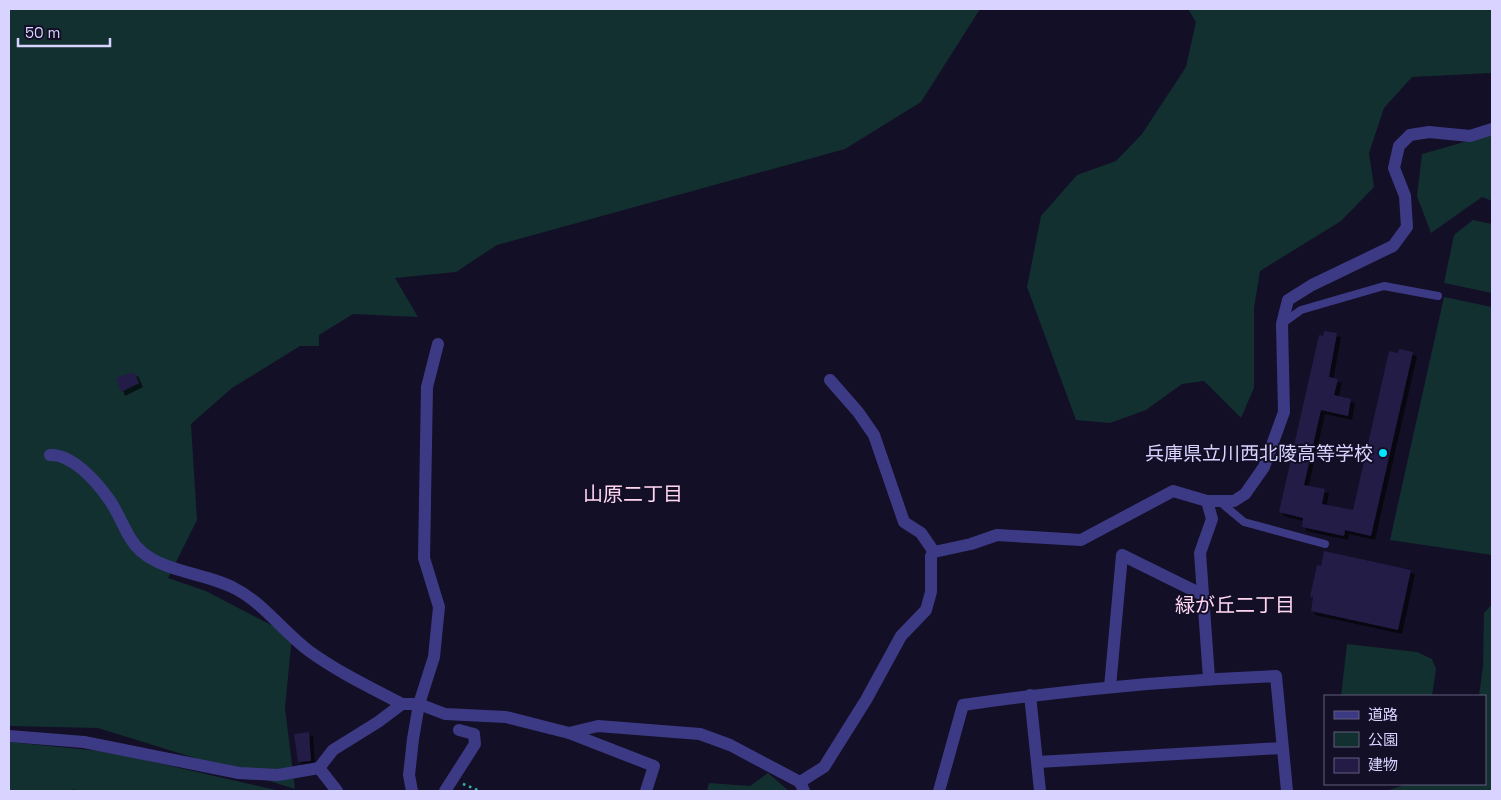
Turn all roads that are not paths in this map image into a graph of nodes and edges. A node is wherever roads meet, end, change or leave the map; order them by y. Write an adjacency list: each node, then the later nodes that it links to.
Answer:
1 (1492, 129): 3 (street)
2 (1438, 296): 3 (lane)
3 (1282, 324): 7 (street)
4 (438, 344): 15 (street)
5 (830, 380): 9 (street)
6 (50, 455): 14 (street)
7 (1213, 501): 8 (lane); 9 (street); 10 (street)
8 (1324, 544)
9 (934, 552): 23 (street)
10 (1203, 595): 11 (street); 12 (street)
11 (1209, 678): 12 (street); 19 (street)
12 (1110, 687): 13 (street)
13 (1030, 695): 20 (street); 27 (street)
14 (402, 704): 15 (street); 21 (street)
15 (419, 704): 17 (street); 25 (street)
16 (459, 730): 22 (street)
17 (569, 733): 23 (street); 26 (street)
18 (9, 736): 21 (street)
19 (1282, 748): 20 (street); 29 (street)
20 (1038, 762): 28 (street)
21 (319, 768): 24 (street)
22 (448, 786)
23 (802, 786)
24 (338, 791)
25 (412, 791)
26 (646, 791)
27 (939, 791)
28 (1040, 791)
29 (1287, 791)

